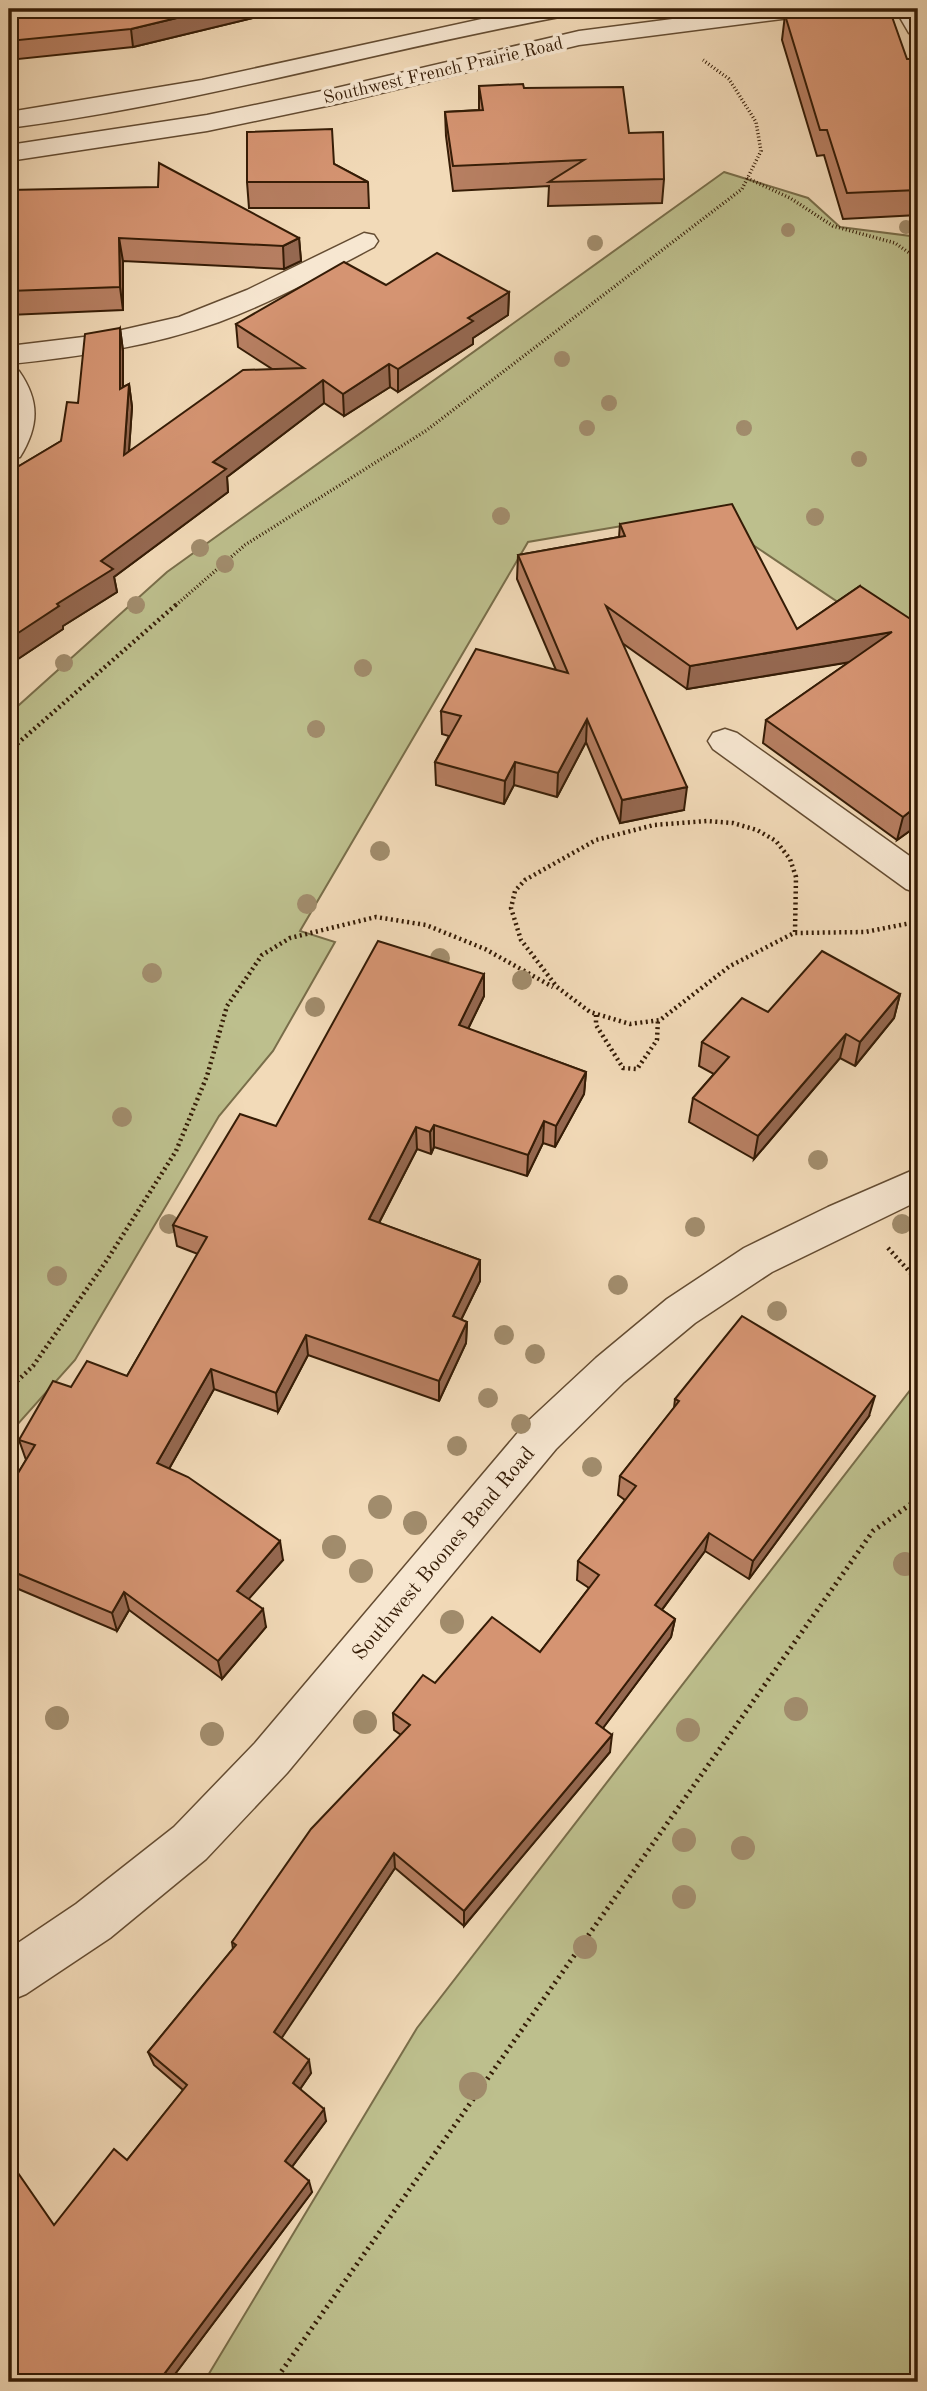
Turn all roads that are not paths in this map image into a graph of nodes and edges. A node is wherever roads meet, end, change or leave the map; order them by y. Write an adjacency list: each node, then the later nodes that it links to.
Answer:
1 (565, 9): 5 (street, Southwest French Prairie Road)
2 (880, 9): 6 (street, Southwest French Prairie Road)
3 (907, 9): 4 (street)
4 (918, 28)
5 (9, 120)
6 (9, 153)
7 (364, 241): 8 (street)
8 (9, 355)
9 (9, 377): 10 (street)
10 (9, 450)
11 (725, 741): 12 (street)
12 (918, 880)
13 (918, 1184): 14 (street, Southwest Boones Bend Road)
14 (9, 1977)

